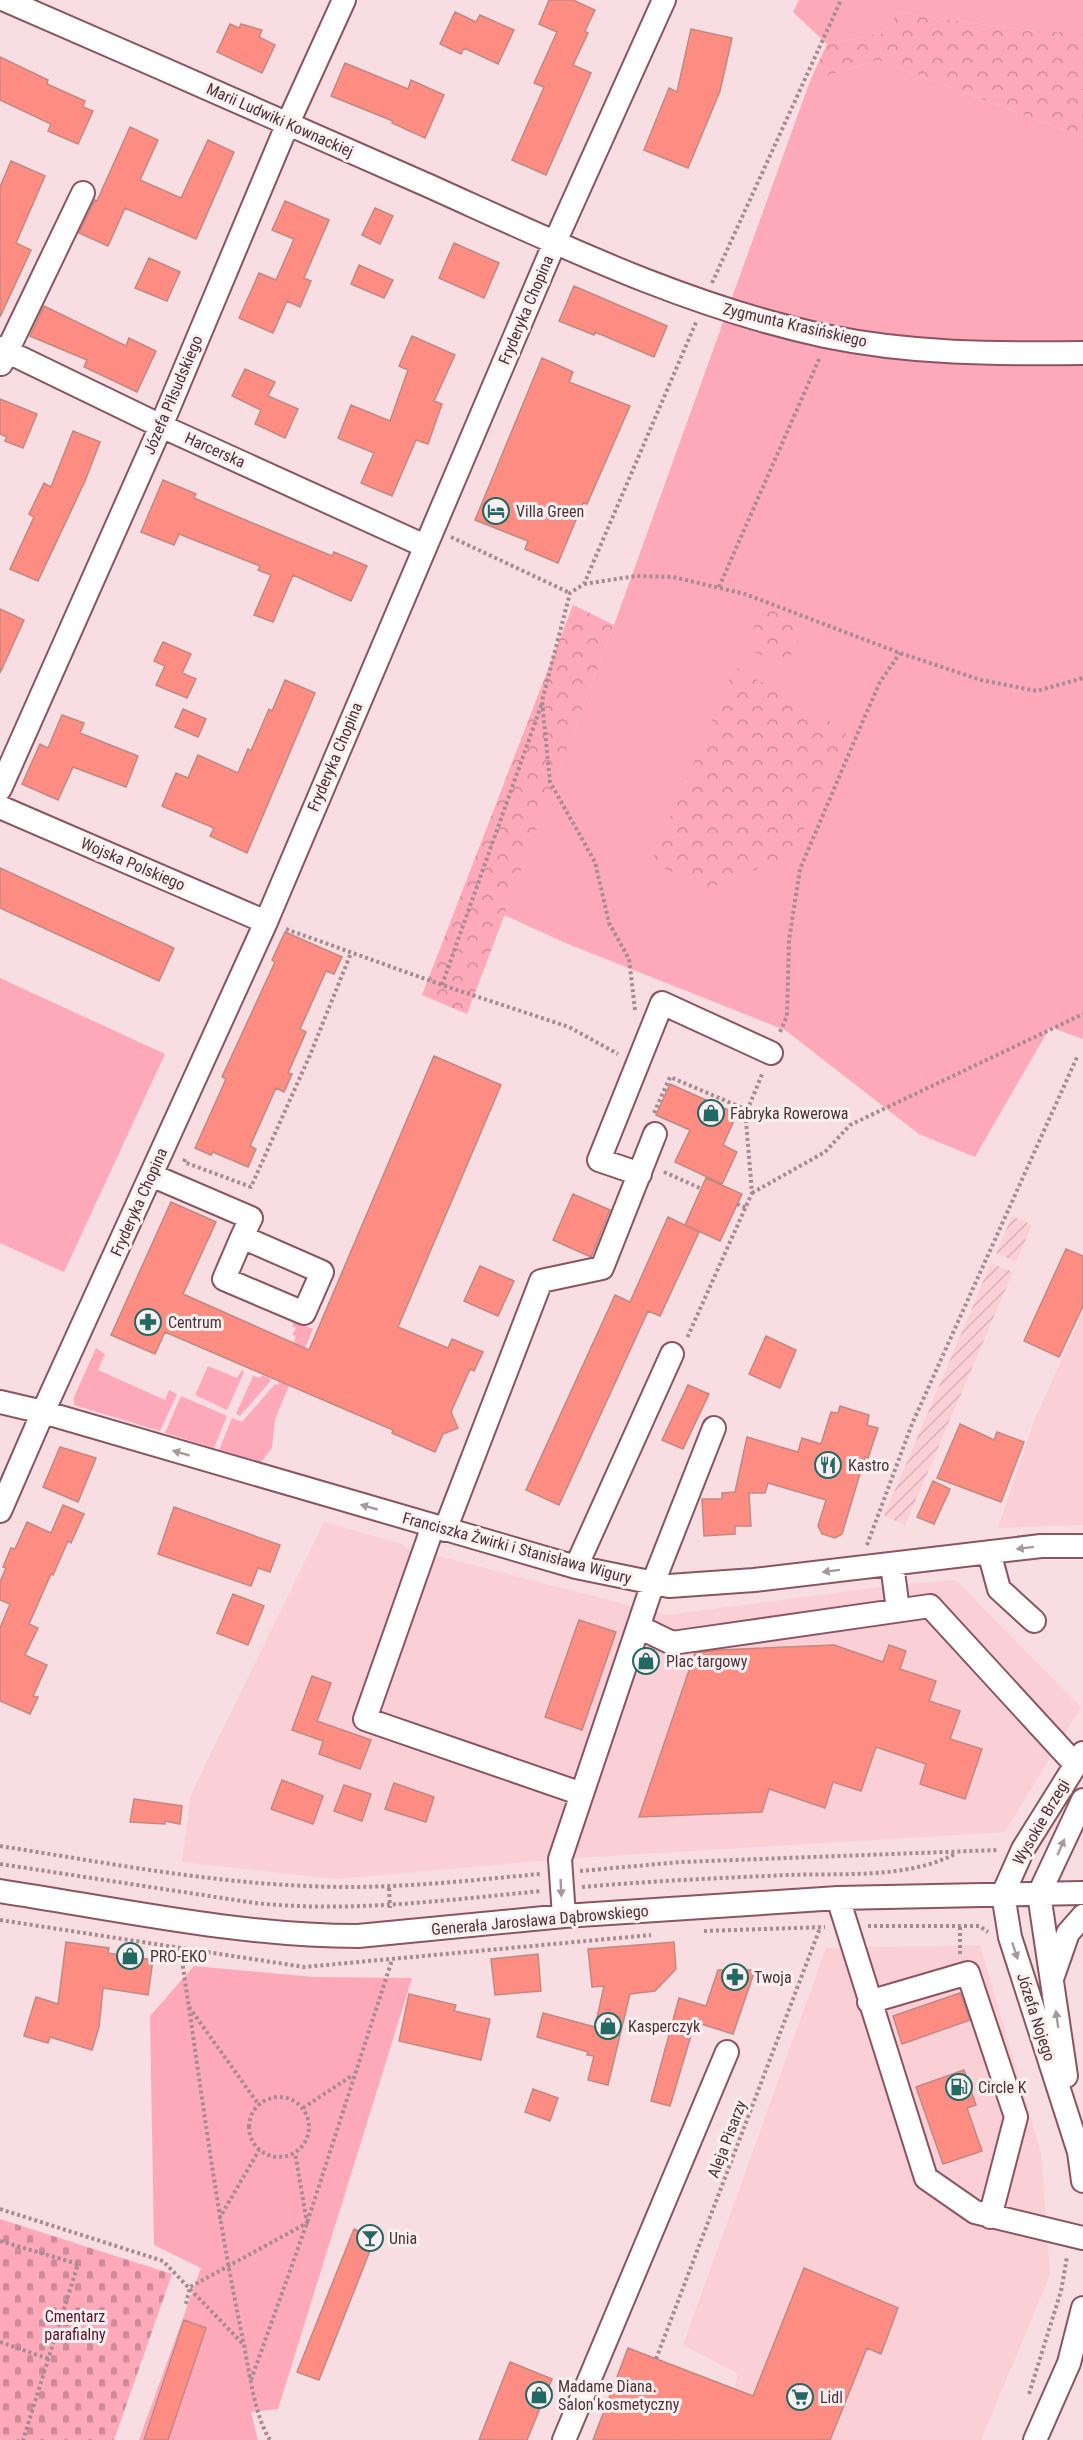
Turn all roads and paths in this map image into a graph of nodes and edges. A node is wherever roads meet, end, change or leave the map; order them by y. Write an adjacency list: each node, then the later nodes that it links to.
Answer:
1 (5, 0): 5 (street, Marii Ludwiki Kownackiej)
2 (344, 0): 5 (street, Józefa Piłsudskiego)
3 (664, 0): 7 (street, Fryderyka Chopina)
4 (841, 0): 8 (path)
5 (288, 123): 7 (street, Marii Ludwiki Kownackiej); 12 (street, Józefa Piłsudskiego)
6 (83, 193): 11 (street, Harcerska)
7 (555, 242): 8 (street, Zygmunta Krasińskiego); 13 (street, Fryderyka Chopina)
8 (704, 303): 9 (street, Zygmunta Krasińskiego); 14 (path)
9 (828, 336): 10 (street, Zygmunta Krasińskiego); 15 (path)
10 (1083, 353)
11 (2, 355): 12 (street, Harcerska)
12 (161, 426): 13 (street, Harcerska); 20 (street, Józefa Piłsudskiego)
13 (429, 537): 16 (path); 22 (street, Fryderyka Chopina)
14 (584, 584): 15 (path); 16 (path)
15 (719, 587): 17 (path)
16 (570, 593): 19 (path)
17 (900, 653): 18 (path); 27 (path)
18 (1083, 678)
19 (542, 701): 24 (path); 26 (path)
20 (0, 789)
21 (0, 807): 22 (street, Wojska Polskiego)
22 (266, 922): 23 (path); 34 (street, Fryderyka Chopina)
23 (351, 953): 24 (path); 32 (path)
24 (442, 985): 29 (path)
25 (1083, 1014): 36 (path)
26 (635, 1015)
27 (771, 1053): 29 (street); 30 (path)
28 (1078, 1055): 50 (path)
29 (637, 1065): 33 (street)
30 (745, 1109): 31 (path); 36 (path)
31 (653, 1126): 33 (street)
32 (184, 1162)
33 (647, 1171): 35 (path); 45 (street)
34 (151, 1175): 39 (street); 42 (street, Fryderyka Chopina)
35 (702, 1188)
36 (752, 1193): 38 (path)
37 (737, 1204): 38 (path)
38 (746, 1208): 40 (path)
39 (242, 1237)
40 (672, 1354): 49 (street)
41 (0, 1402): 42 (street, Franciszka Żwirki i Stanisława Wigury)
42 (43, 1412): 44 (street, Fryderyka Chopina); 45 (street, Franciszka Żwirki i Stanisława Wigury, one-way to 42)
43 (714, 1428): 51 (street)
44 (0, 1511)
45 (439, 1528): 49 (street, Franciszka Żwirki i Stanisława Wigury); 56 (street)
46 (1083, 1546): 47 (street, Franciszka Żwirki i Stanisława Wigury, one-way to 47)
47 (989, 1552): 48 (street, Franciszka Żwirki i Stanisława Wigury); 53 (street)
48 (892, 1564): 50 (street, Franciszka Żwirki i Stanisława Wigury); 52 (street)
49 (576, 1567): 51 (street, Franciszka Żwirki i Stanisława Wigury)
50 (859, 1568): 51 (street, Franciszka Żwirki i Stanisława Wigury, one-way to 51)
51 (653, 1583): 54 (street)
52 (898, 1610): 54 (street); 55 (street)
53 (1035, 1621)
54 (639, 1627): 56 (street)
55 (1079, 1759): 64 (street, Wysokie Brzegi)
56 (582, 1794): 60 (street)
57 (1083, 1800): 65 (street, Wysokie Brzegi, one-way to 57)
58 (0, 1846): 61 (path)
59 (0, 1864): 67 (path)
60 (561, 1874): 60 (path); 61 (path); 67 (path); 68 (street)
61 (389, 1888): 67 (path)
62 (0, 1891): 71 (street, Generała Jarosława Dąbrowskiego)
63 (1083, 1893): 65 (street, Generała Jarosława Dąbrowskiego)
64 (1003, 1894): 65 (street, Generała Jarosława Dąbrowskiego); 66 (street, Generała Jarosława Dąbrowskiego); 80 (street, Józefa Nojego, one-way to 80)
65 (1039, 1894): 73 (street, Józefa Nojego)
66 (838, 1898): 68 (street, Generała Jarosława Dąbrowskiego); 74 (street)
67 (389, 1905): 71 (path)
68 (564, 1916): 71 (street, Generała Jarosława Dąbrowskiego)
69 (1083, 1916): 73 (street)
70 (820, 1928): 98 (path, Aleja Pisarzy)
71 (391, 1933): 77 (path)
72 (180, 1948): 75 (path)
73 (1052, 1980): 80 (street, Józefa Nojego, one-way to 73)
74 (869, 2002): 85 (street); 85 (street)
75 (189, 2006): 78 (path); 86 (path)
76 (727, 2052): 103 (street)
77 (354, 2074): 79 (path); 87 (path)
78 (259, 2104): 79 (path); 81 (path)
79 (303, 2108): 82 (path)
80 (1079, 2148): 83 (street, Józefa Nojego)
81 (259, 2150): 82 (path); 86 (path)
82 (295, 2153): 87 (path)
83 (1083, 2181)
84 (0, 2209): 92 (path)
85 (990, 2217): 88 (street)
86 (219, 2219): 91 (path)
87 (307, 2223): 91 (path); 99 (path)
88 (1083, 2238)
89 (0, 2241): 97 (path)
90 (1067, 2256): 100 (path)
91 (228, 2267): 92 (path); 96 (path)
92 (190, 2287): 93 (path); 96 (path)
93 (186, 2304)
94 (1083, 2308): 104 (street)
95 (0, 2342): 97 (path)
96 (244, 2344): 99 (path)
97 (50, 2359): 101 (path)
98 (656, 2359)
99 (251, 2380): 102 (path)
100 (1028, 2396)
101 (23, 2440)
102 (270, 2440)
103 (564, 2440)
104 (1035, 2440)

